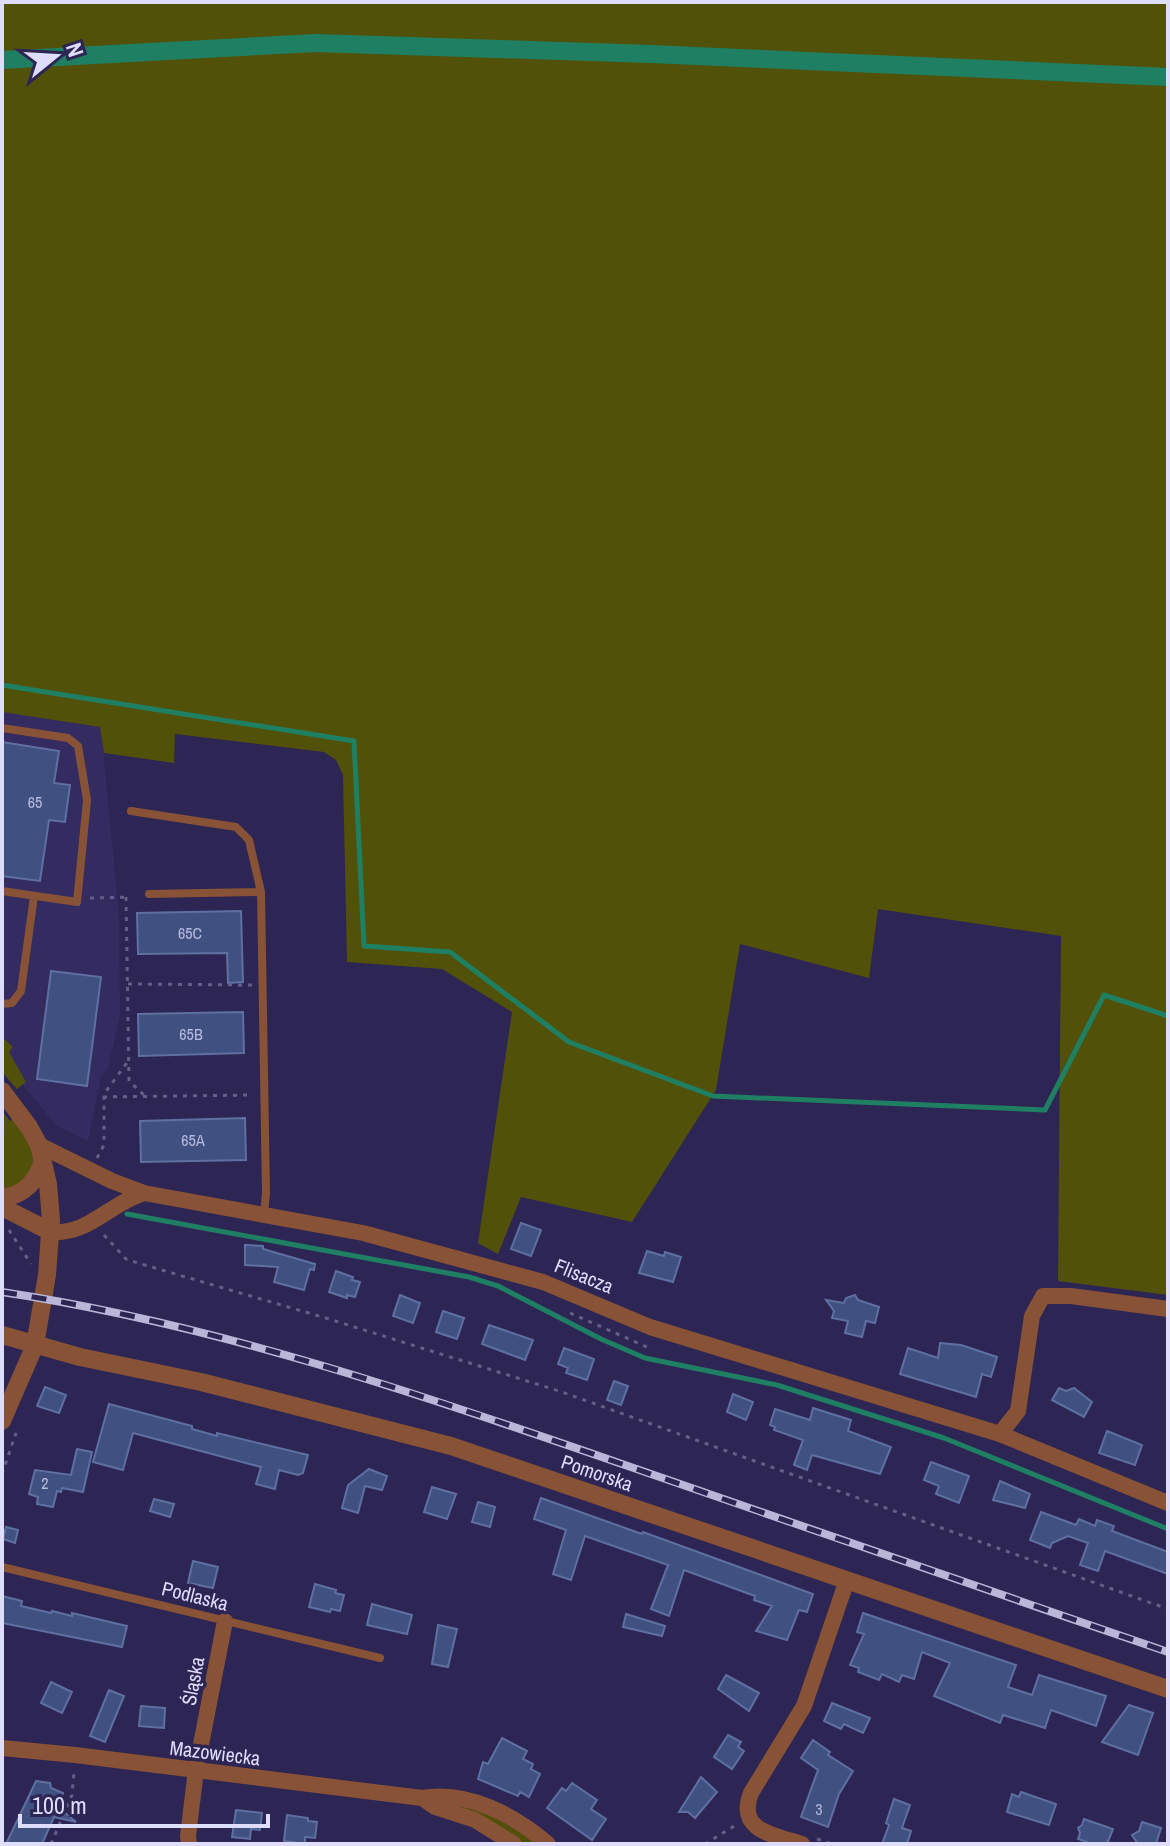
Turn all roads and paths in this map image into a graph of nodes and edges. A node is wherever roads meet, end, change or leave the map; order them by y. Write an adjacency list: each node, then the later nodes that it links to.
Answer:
1 (2, 728): 3 (lane)
2 (131, 811): 5 (lane)
3 (79, 890): 7 (lane); 8 (path)
4 (2, 891): 7 (lane)
5 (261, 892): 6 (lane); 9 (lane)
6 (149, 894)
7 (34, 896): 10 (lane)
8 (128, 984): 9 (path); 11 (path)
9 (262, 984): 13 (lane)
10 (2, 1004)
11 (129, 1060): 14 (path); 15 (path)
12 (2, 1091): 16 (street)
13 (264, 1094): 14 (path); 21 (lane)
14 (145, 1096): 15 (path)
15 (103, 1097): 17 (path)
16 (41, 1152): 18 (street, Flisacza); 19 (street); 24 (street)
17 (96, 1161)
18 (144, 1193): 21 (street, Flisacza); 23 (street)
19 (2, 1198)
20 (2, 1207): 24 (street)
21 (264, 1215): 30 (street, Flisacza)
22 (2, 1220): 25 (path)
23 (96, 1221): 24 (street); 34 (path)
24 (51, 1232): 28 (street)
25 (38, 1273)
26 (1168, 1309): 30 (street)
27 (2, 1335): 28 (street, Pomorska)
28 (35, 1345): 29 (street); 33 (street, Pomorska)
29 (2, 1421)
30 (1000, 1434): 31 (street, Flisacza)
31 (1168, 1503)
32 (2, 1567): 35 (lane, Podlaska)
33 (847, 1580): 37 (street, Pomorska); 48 (street)
34 (1168, 1609)
35 (225, 1621): 36 (lane, Podlaska); 39 (street, Śląska)
36 (380, 1658)
37 (1168, 1689)
38 (2, 1748): 39 (street, Mazowiecka)
39 (196, 1770): 41 (street, Mazowiecka); 44 (street, Śląska)
40 (73, 1784): 43 (path)
41 (422, 1798): 45 (street, Mazowiecka); 46 (street, Mazowiecka)
42 (734, 1826): 47 (path)
43 (51, 1844)
44 (189, 1844)
45 (514, 1844)
46 (548, 1844)
47 (705, 1844)
48 (802, 1844)

